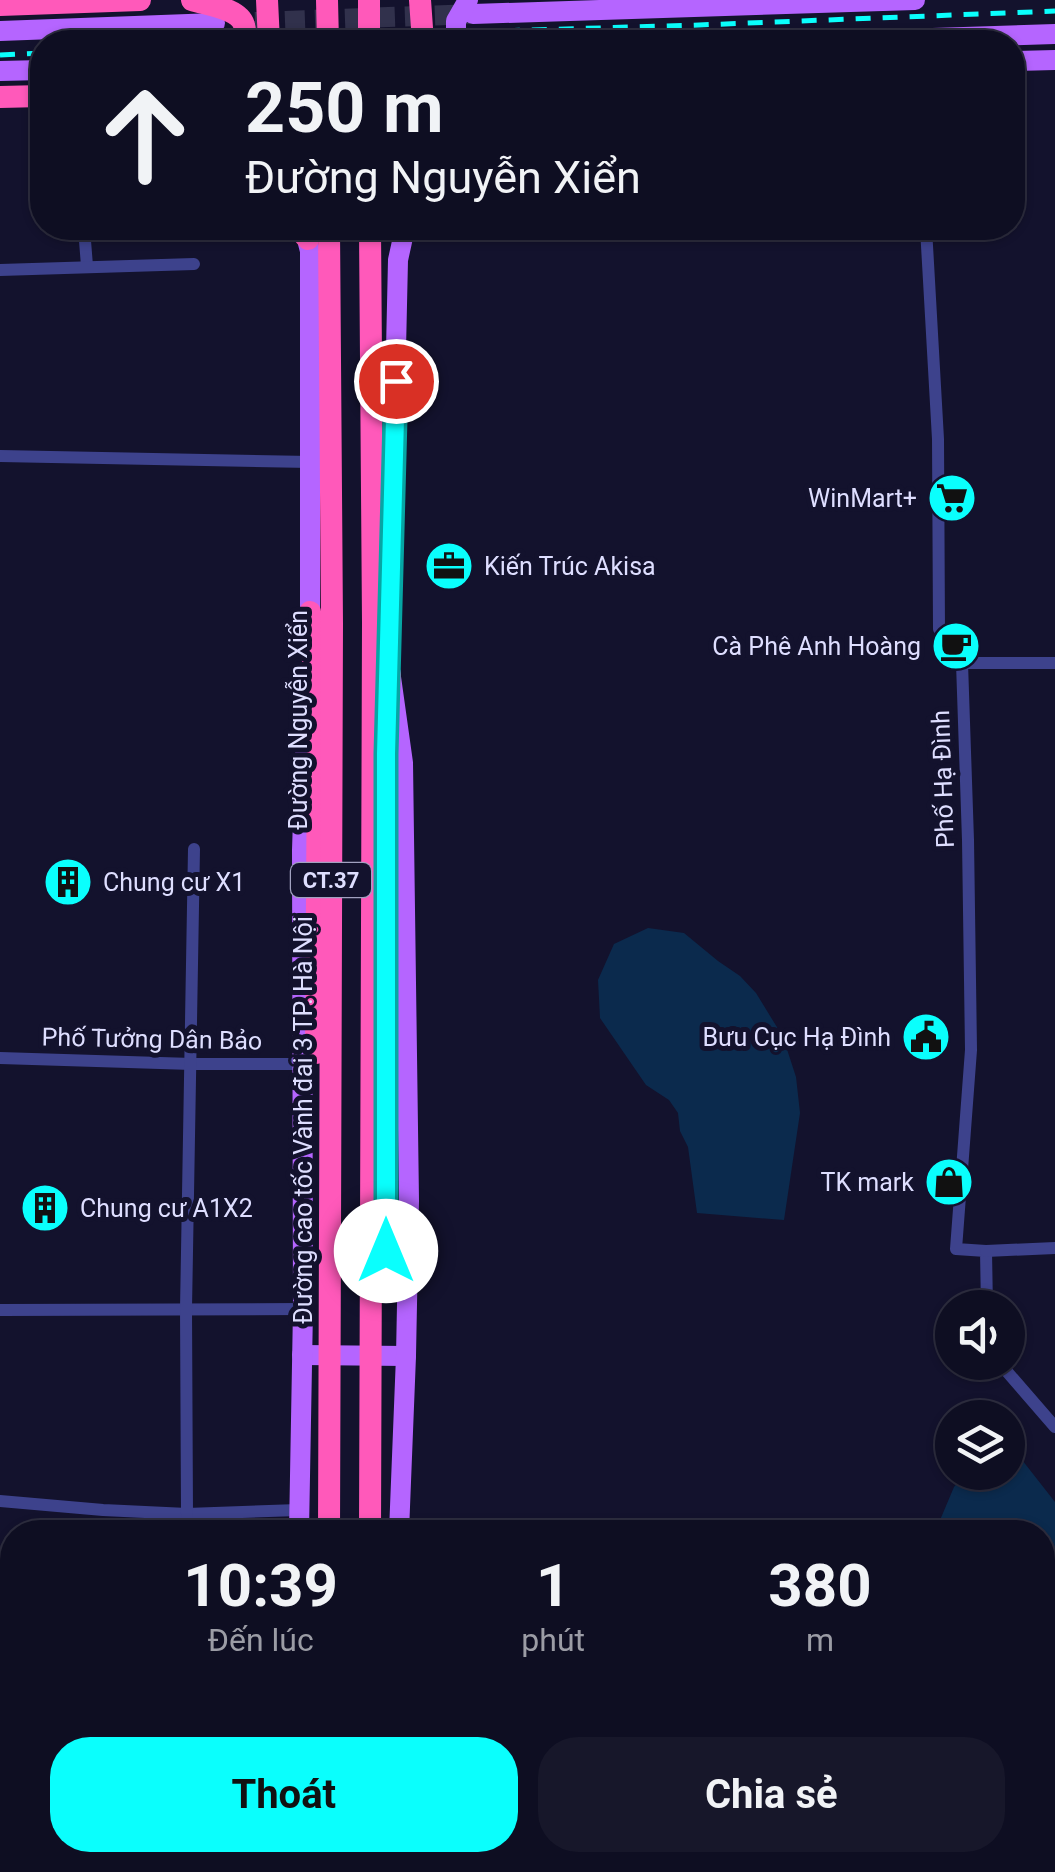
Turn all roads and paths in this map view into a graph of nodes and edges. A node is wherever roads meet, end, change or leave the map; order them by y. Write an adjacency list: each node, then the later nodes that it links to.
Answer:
1 (121, 0): 2 (highway); 9 (highway)
2 (140, 0)
3 (192, 0): 12 (highway)
4 (267, 0): 13 (highway)
5 (327, 0): 14 (highway, bridge)
6 (368, 0): 15 (highway, bridge)
7 (420, 0): 16 (highway)
8 (915, 0): 10 (main road)
9 (0, 5)
10 (470, 7): 17 (main road)
11 (215, 23): 18 (main road)
12 (244, 30)
13 (268, 30)
14 (328, 30)
15 (369, 30)
16 (422, 30)
17 (456, 30)
18 (0, 31)
19 (1055, 34): 20 (main road)
20 (1025, 35)
21 (1055, 60): 22 (main road)
22 (1025, 61)
23 (30, 71): 24 (main road)
24 (0, 72)
25 (30, 96): 26 (highway)
26 (0, 97)
27 (85, 240): 36 (street)
28 (313, 240): 38 (main road, Đường Nguyễn Xiển)
29 (313, 240): 64 (highway, Đường cao tốc Vành đai 3 TP. Hà Nội / CT.37, bridge)
30 (370, 240): 67 (highway, CT.37, bridge)
31 (386, 240): 34 (main road)
32 (402, 240): 34 (main road)
33 (927, 240): 42 (street, Phố Hạ Đình)
34 (398, 260): 44 (main road)
35 (194, 264): 36 (street)
36 (87, 266): 37 (street)
37 (0, 270)
38 (310, 335): 40 (main road, Đường Nguyễn Xiển); 56 (main road, Đường Nguyễn Xiển)
39 (0, 456): 40 (street)
40 (311, 462): 41 (main road, Đường Nguyễn Xiển)
41 (310, 612): 47 (highway)
42 (962, 663): 43 (street); 50 (street, Phố Hạ Đình)
43 (1055, 663)
44 (390, 674): 57 (main road); 68 (highway, bridge)
45 (194, 848): 48 (street)
46 (0, 1058): 48 (street, Phố Tưởng Dân Bảo)
47 (310, 1059): 48 (street, Phố Tưởng Dân Bảo); 52 (main road); 65 (highway, bridge)
48 (192, 1064): 54 (street)
49 (1055, 1248): 50 (street)
50 (986, 1251): 51 (street)
51 (987, 1290)
52 (303, 1309): 54 (street); 55 (main road)
53 (0, 1310): 54 (street)
54 (186, 1310): 62 (street)
55 (302, 1355): 56 (main road); 61 (main road)
56 (324, 1355): 57 (main road); 66 (main road, Đường Nguyễn Xiển)
57 (406, 1356): 69 (main road)
58 (1014, 1380): 59 (street)
59 (1055, 1428)
60 (0, 1501): 62 (street)
61 (298, 1510): 62 (street); 63 (main road)
62 (187, 1514)
63 (298, 1520)
64 (325, 1520)
65 (325, 1520)
66 (325, 1520)
67 (372, 1520)
68 (373, 1520)
69 (399, 1520)

